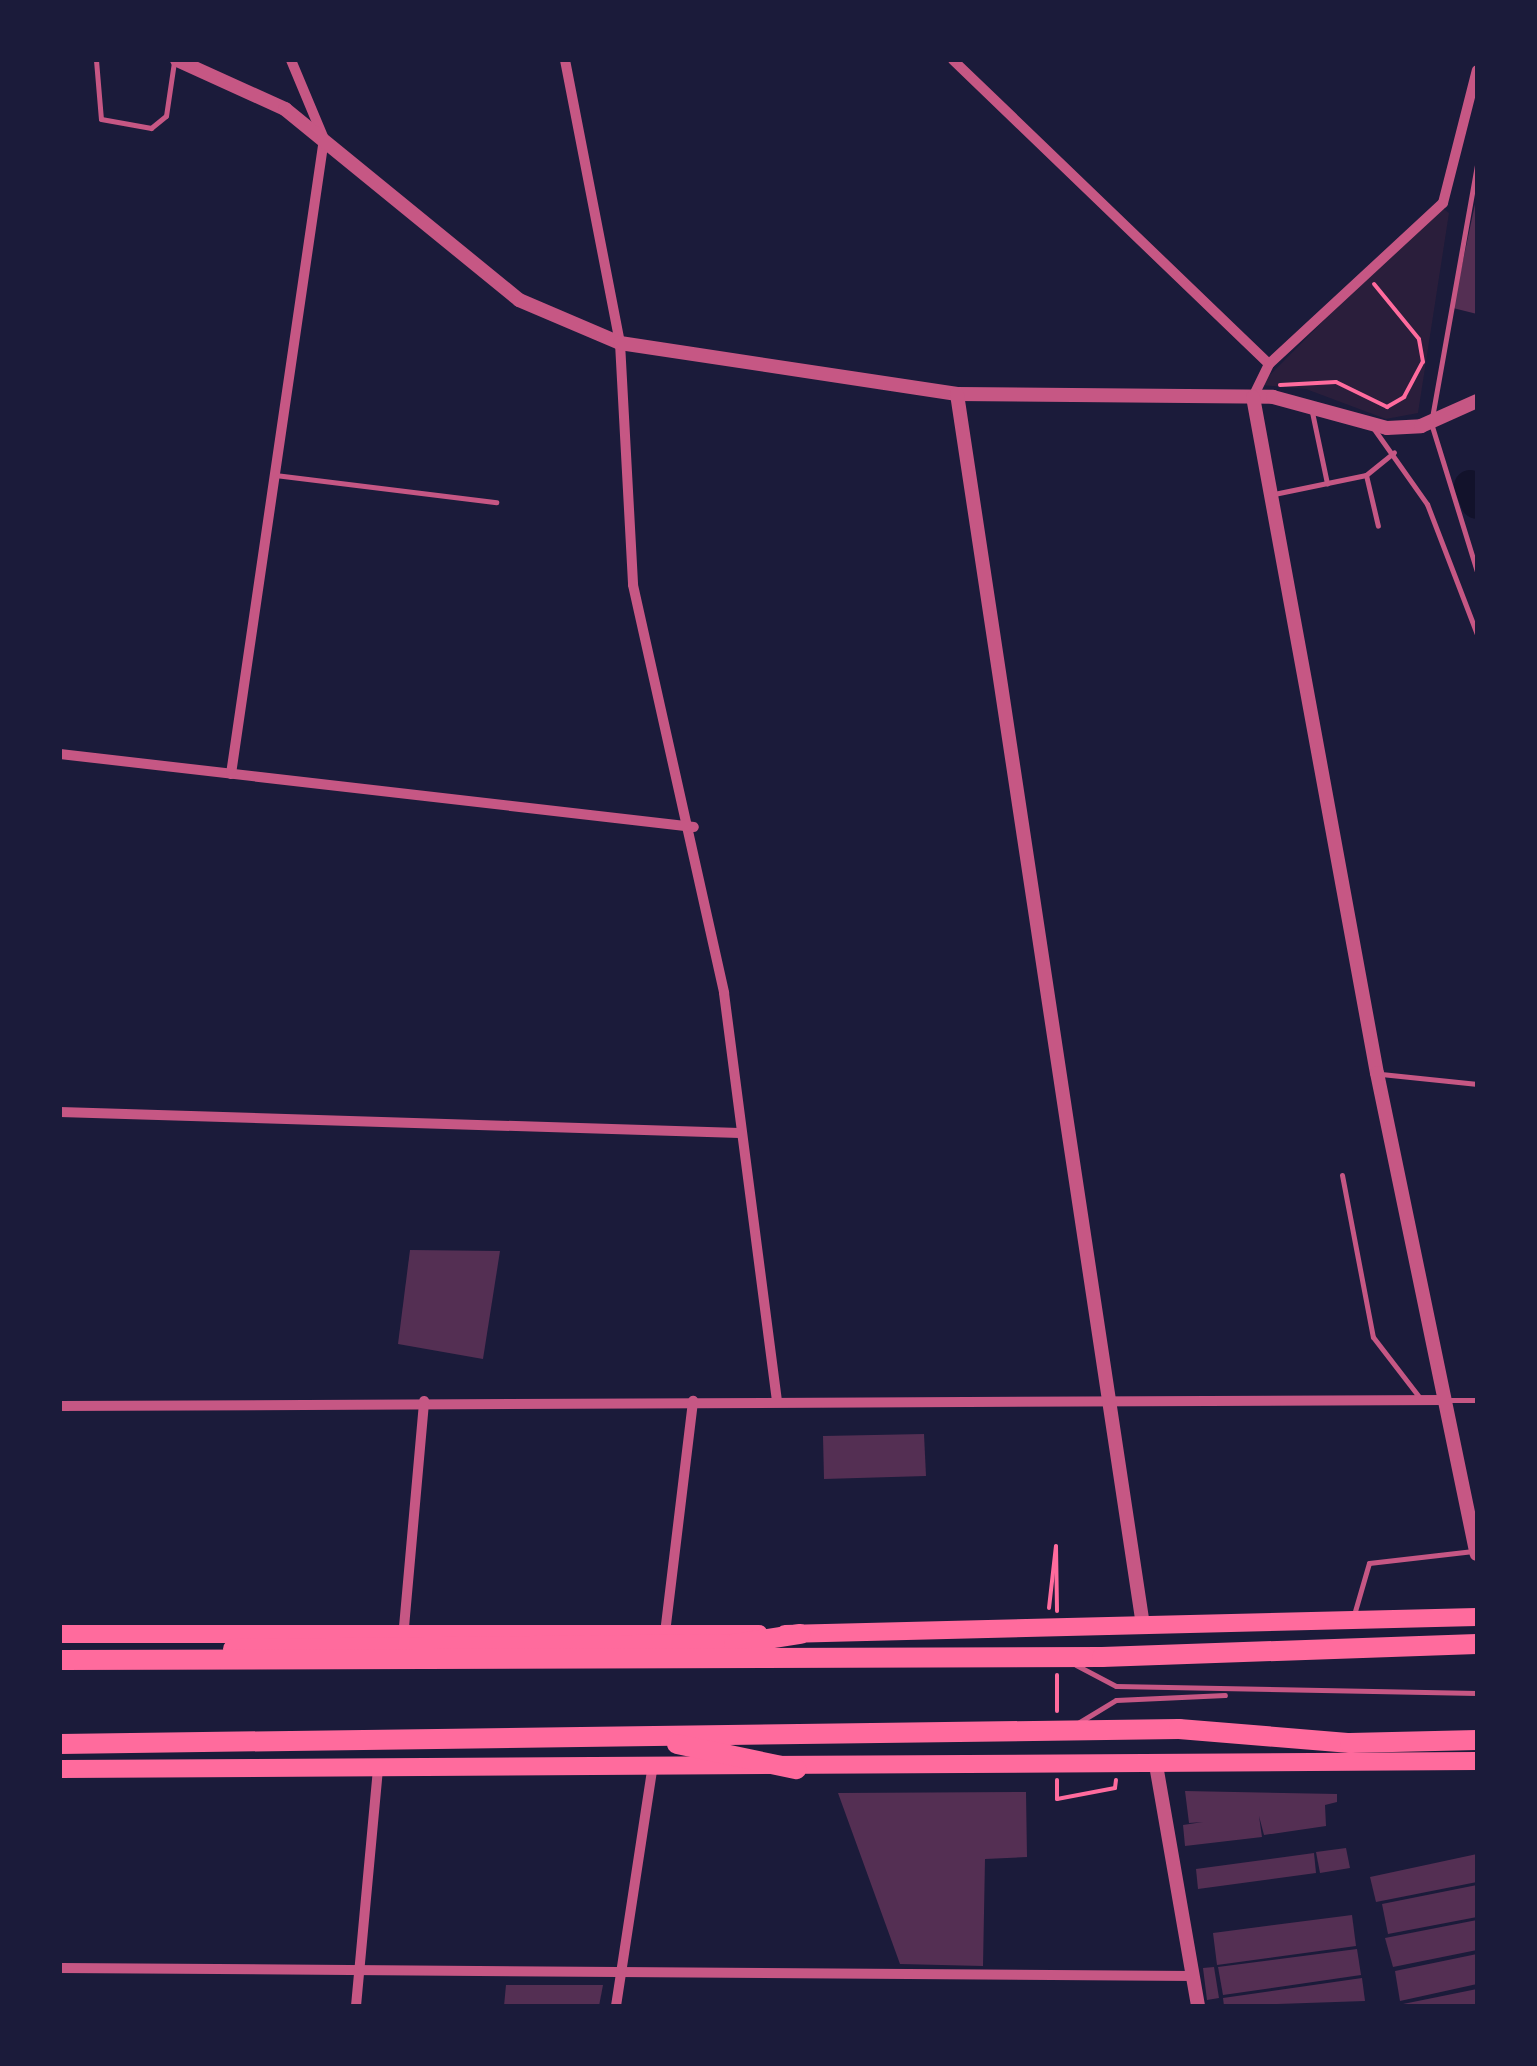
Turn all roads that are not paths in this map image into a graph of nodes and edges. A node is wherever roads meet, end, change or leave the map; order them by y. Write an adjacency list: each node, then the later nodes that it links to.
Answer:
1 (96, 60): 2 (lane)
2 (176, 60): 7 (street)
3 (291, 60): 7 (street)
4 (565, 60): 9 (street)
5 (953, 60): 11 (street)
6 (1477, 70): 11 (street)
7 (324, 140): 9 (street); 20 (street)
8 (1477, 165): 16 (lane)
9 (620, 343): 12 (street); 30 (street)
10 (1477, 359): 15 (lane)
11 (1269, 364): 13 (street)
12 (957, 394): 13 (street); 42 (street)
13 (1253, 397): 14 (street); 23 (street)
14 (1310, 401): 17 (street); 22 (lane)
15 (1474, 402): 16 (street); 18 (lane)
16 (1432, 422): 17 (street); 26 (lane)
17 (1370, 425): 19 (lane)
18 (1477, 450)
19 (1394, 452): 21 (lane); 27 (lane)
20 (275, 474): 24 (lane); 29 (street)
21 (1366, 475): 22 (lane); 25 (lane)
22 (1327, 483): 23 (lane)
23 (1271, 495): 31 (street)
24 (496, 502)
25 (1378, 526)
26 (1477, 572)
27 (1477, 634)
28 (60, 754): 29 (street)
29 (231, 774): 30 (street)
30 (694, 828): 34 (street)
31 (1377, 1073): 32 (lane); 37 (street)
32 (1477, 1084)
33 (60, 1112): 34 (street)
34 (740, 1134): 41 (street)
35 (1342, 1175): 36 (lane)
36 (1422, 1400): 37 (street); 42 (street)
37 (1445, 1400): 38 (lane); 44 (street)
38 (1477, 1400)
39 (424, 1401): 40 (street); 43 (street); 48 (street)
40 (694, 1402): 41 (street); 49 (street)
41 (777, 1402): 42 (street)
42 (1102, 1402): 47 (street)
43 (60, 1406)
44 (1477, 1552): 46 (lane)
45 (1477, 1617): 46 (highway)
46 (1354, 1618): 47 (highway)
47 (1143, 1626): 51 (highway)
48 (404, 1628): 49 (highway); 50 (highway)
49 (665, 1633): 51 (highway)
50 (60, 1634)
51 (800, 1634): 55 (highway)
52 (1477, 1644): 53 (highway)
53 (1060, 1657): 55 (highway); 56 (lane)
54 (60, 1660): 55 (highway)
55 (124, 1660)
56 (1238, 1693): 57 (lane); 58 (lane)
57 (1477, 1693)
58 (1062, 1733): 59 (highway); 60 (highway)
59 (636, 1736): 61 (highway); 65 (highway)
60 (1477, 1740)
61 (60, 1744)
62 (1477, 1761): 63 (highway)
63 (1156, 1765): 65 (highway); 71 (street)
64 (378, 1768): 66 (highway); 67 (highway); 69 (street)
65 (796, 1769): 67 (highway)
66 (60, 1770)
67 (652, 1770): 70 (street)
68 (60, 1968): 69 (street)
69 (360, 1970): 70 (street); 72 (street)
70 (620, 1973): 71 (street); 73 (street)
71 (1194, 1976): 74 (street)
72 (356, 2006)
73 (616, 2006)
74 (1198, 2006)

